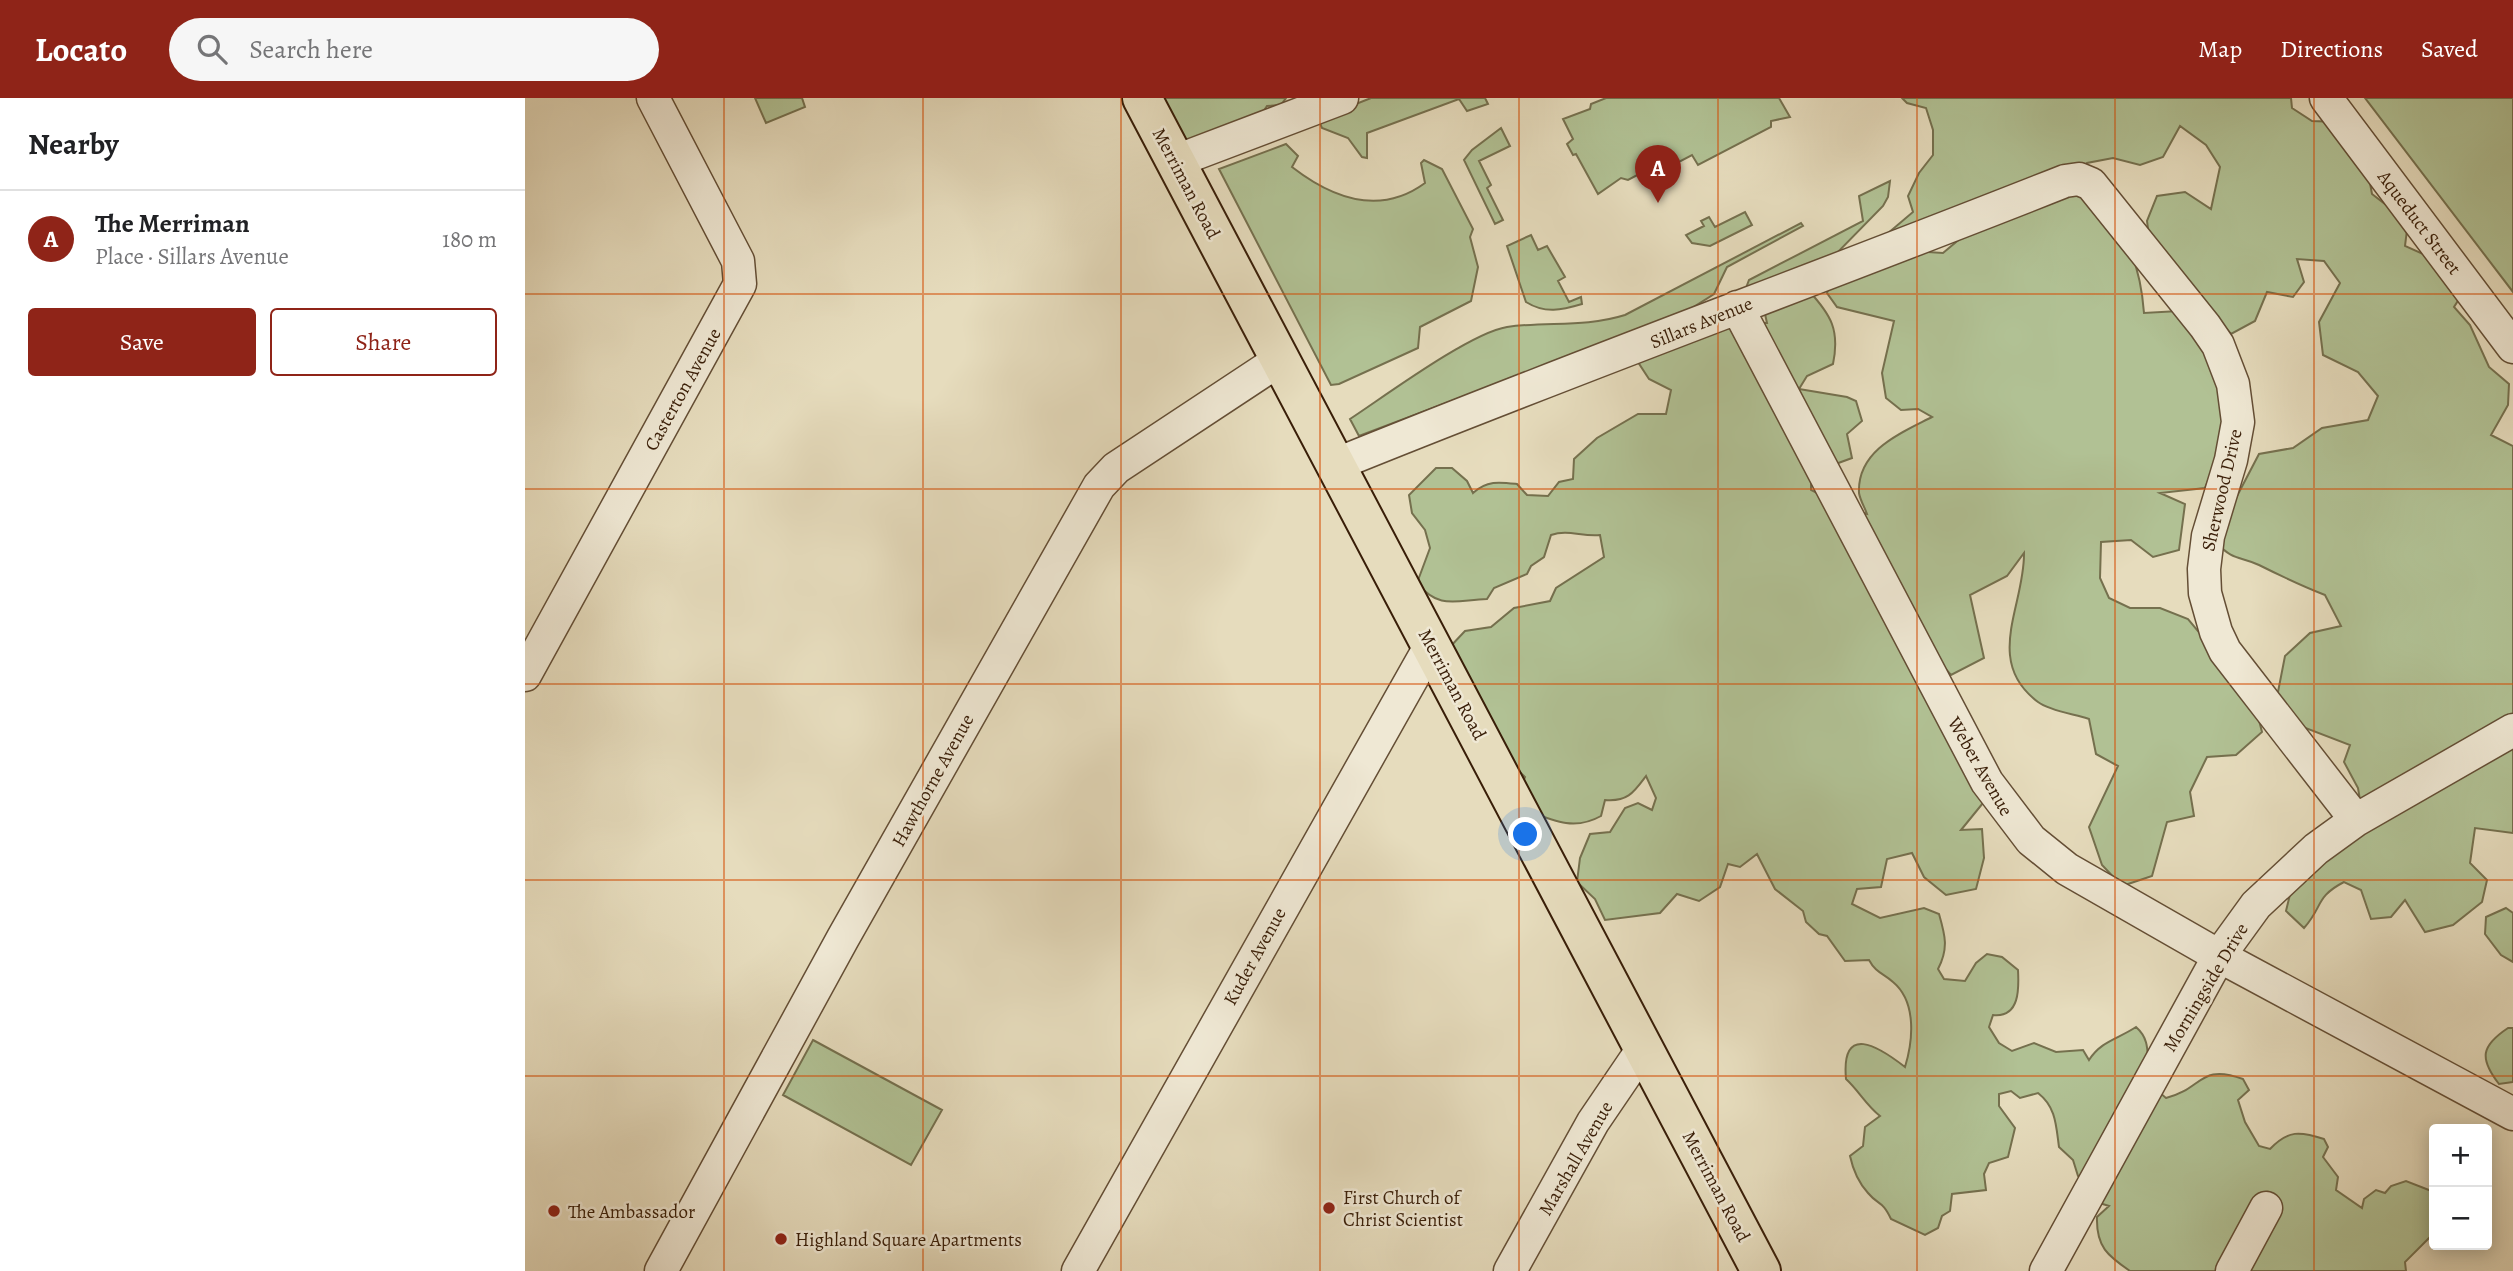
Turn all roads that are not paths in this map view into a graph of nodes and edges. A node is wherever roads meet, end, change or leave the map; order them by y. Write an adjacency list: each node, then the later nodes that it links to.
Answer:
1 (653, 98): 12 (street, Casterton Avenue)
2 (1142, 98): 5 (main road, Merriman Road)
3 (1342, 98): 5 (street)
4 (2326, 98): 8 (street, Aqueduct Street)
5 (1175, 161): 9 (main road, Merriman Road)
6 (2066, 181): 7 (street, Sillars Avenue); 14 (street, Sherwood Drive)
7 (1737, 307): 10 (street, Sillars Avenue); 15 (street, Weber Avenue)
8 (2513, 347)
9 (1281, 359): 10 (main road, Merriman Road); 19 (street, Hawthorne Avenue)
10 (1337, 464): 11 (main road, Merriman Road)
11 (1432, 643): 16 (main road, Merriman Road); 20 (street, Kuder Avenue)
12 (525, 676)
13 (2513, 730): 14 (street, Morningside Drive)
14 (2356, 820): 15 (street, Morningside Drive)
15 (2219, 956): 17 (street, Weber Avenue); 23 (street, Morningside Drive)
16 (1644, 1047): 21 (street, Marshall Avenue); 22 (main road, Merriman Road)
17 (2513, 1114)
18 (2266, 1208): 24 (street)
19 (661, 1271)
20 (1078, 1271)
21 (1510, 1271)
22 (1761, 1271)
23 (2046, 1271)
24 (2232, 1271)

